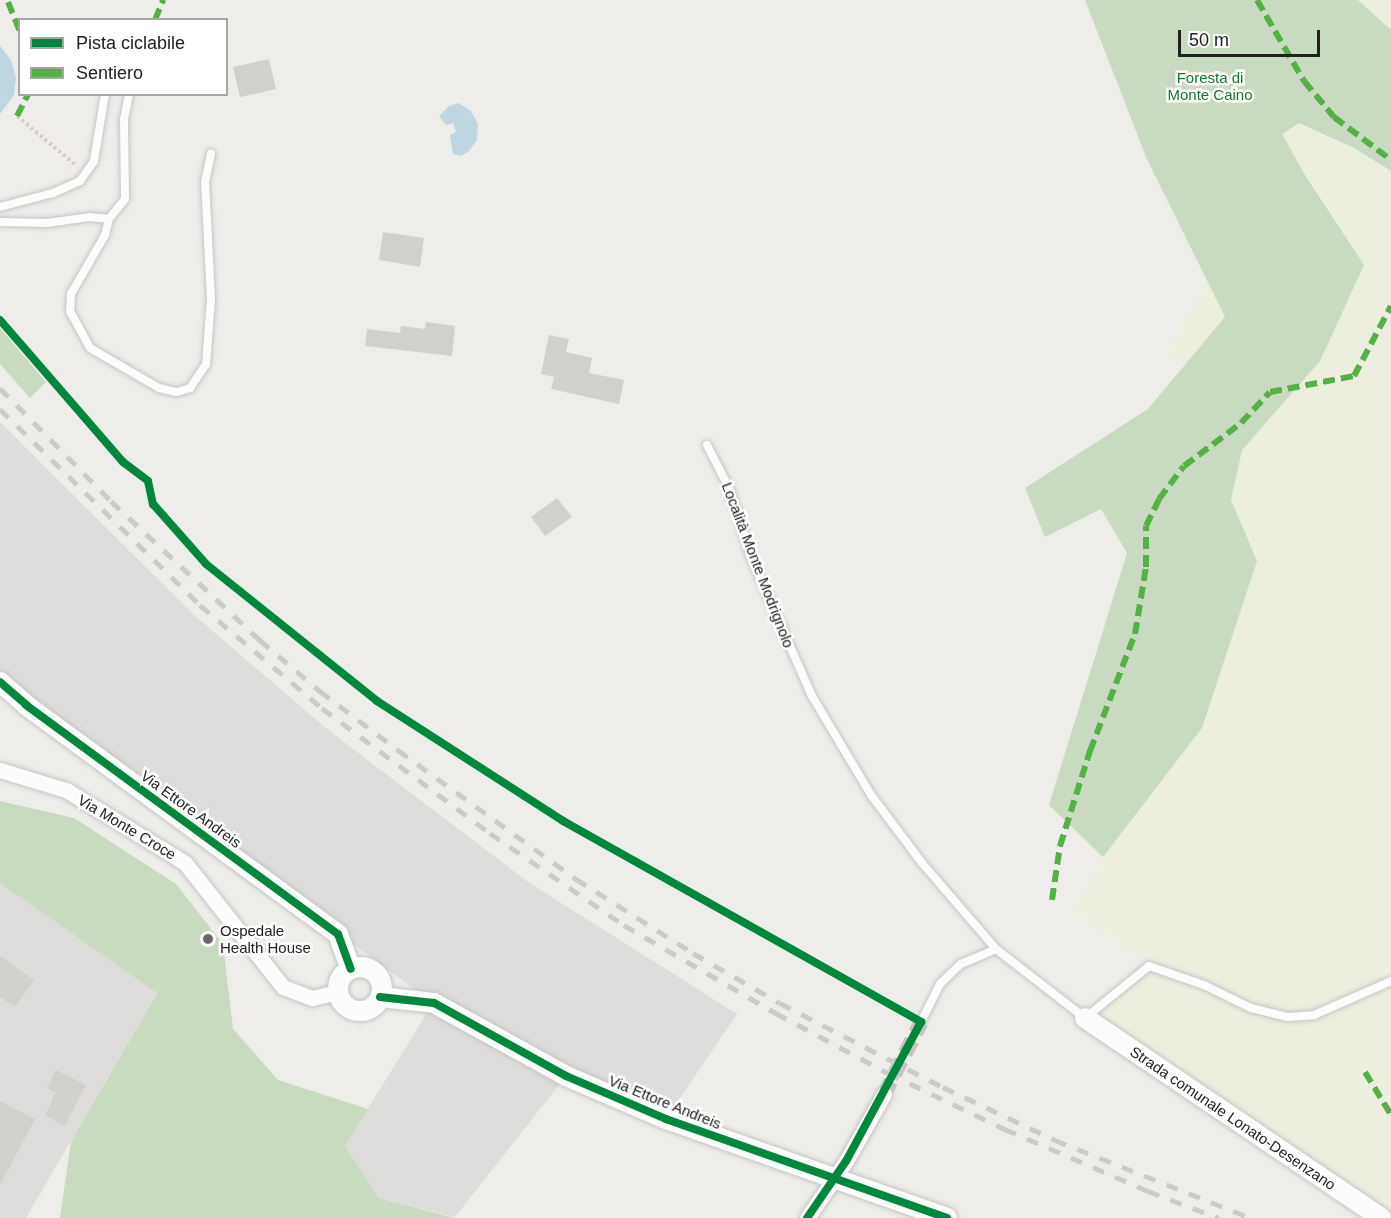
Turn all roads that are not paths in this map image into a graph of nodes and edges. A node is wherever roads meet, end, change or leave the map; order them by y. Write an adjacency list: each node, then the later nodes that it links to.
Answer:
1 (105, 96): 4 (lane)
2 (129, 96): 5 (lane)
3 (211, 154): 5 (lane)
4 (0, 207)
5 (109, 219): 6 (lane)
6 (0, 222)
7 (707, 445): 10 (lane, Località Monte Modrignolo)
8 (0, 682): 11 (street, Via Ettore Andreis)
9 (0, 770): 13 (street, Via Monte Croce)
10 (996, 949): 15 (lane, Località Monte Modrignolo); 16 (lane)
11 (351, 969): 13 (street); 14 (street)
12 (1391, 981): 15 (lane)
13 (338, 992): 14 (street)
14 (380, 997): 18 (street, Via Ettore Andreis)
15 (1085, 1018): 21 (street, Strada comunale Lonato-Desenzano)
16 (921, 1022)
17 (884, 1094): 18 (street)
18 (832, 1179): 19 (street); 20 (street, Via Ettore Andreis)
19 (807, 1218)
20 (948, 1218)
21 (1381, 1218)

